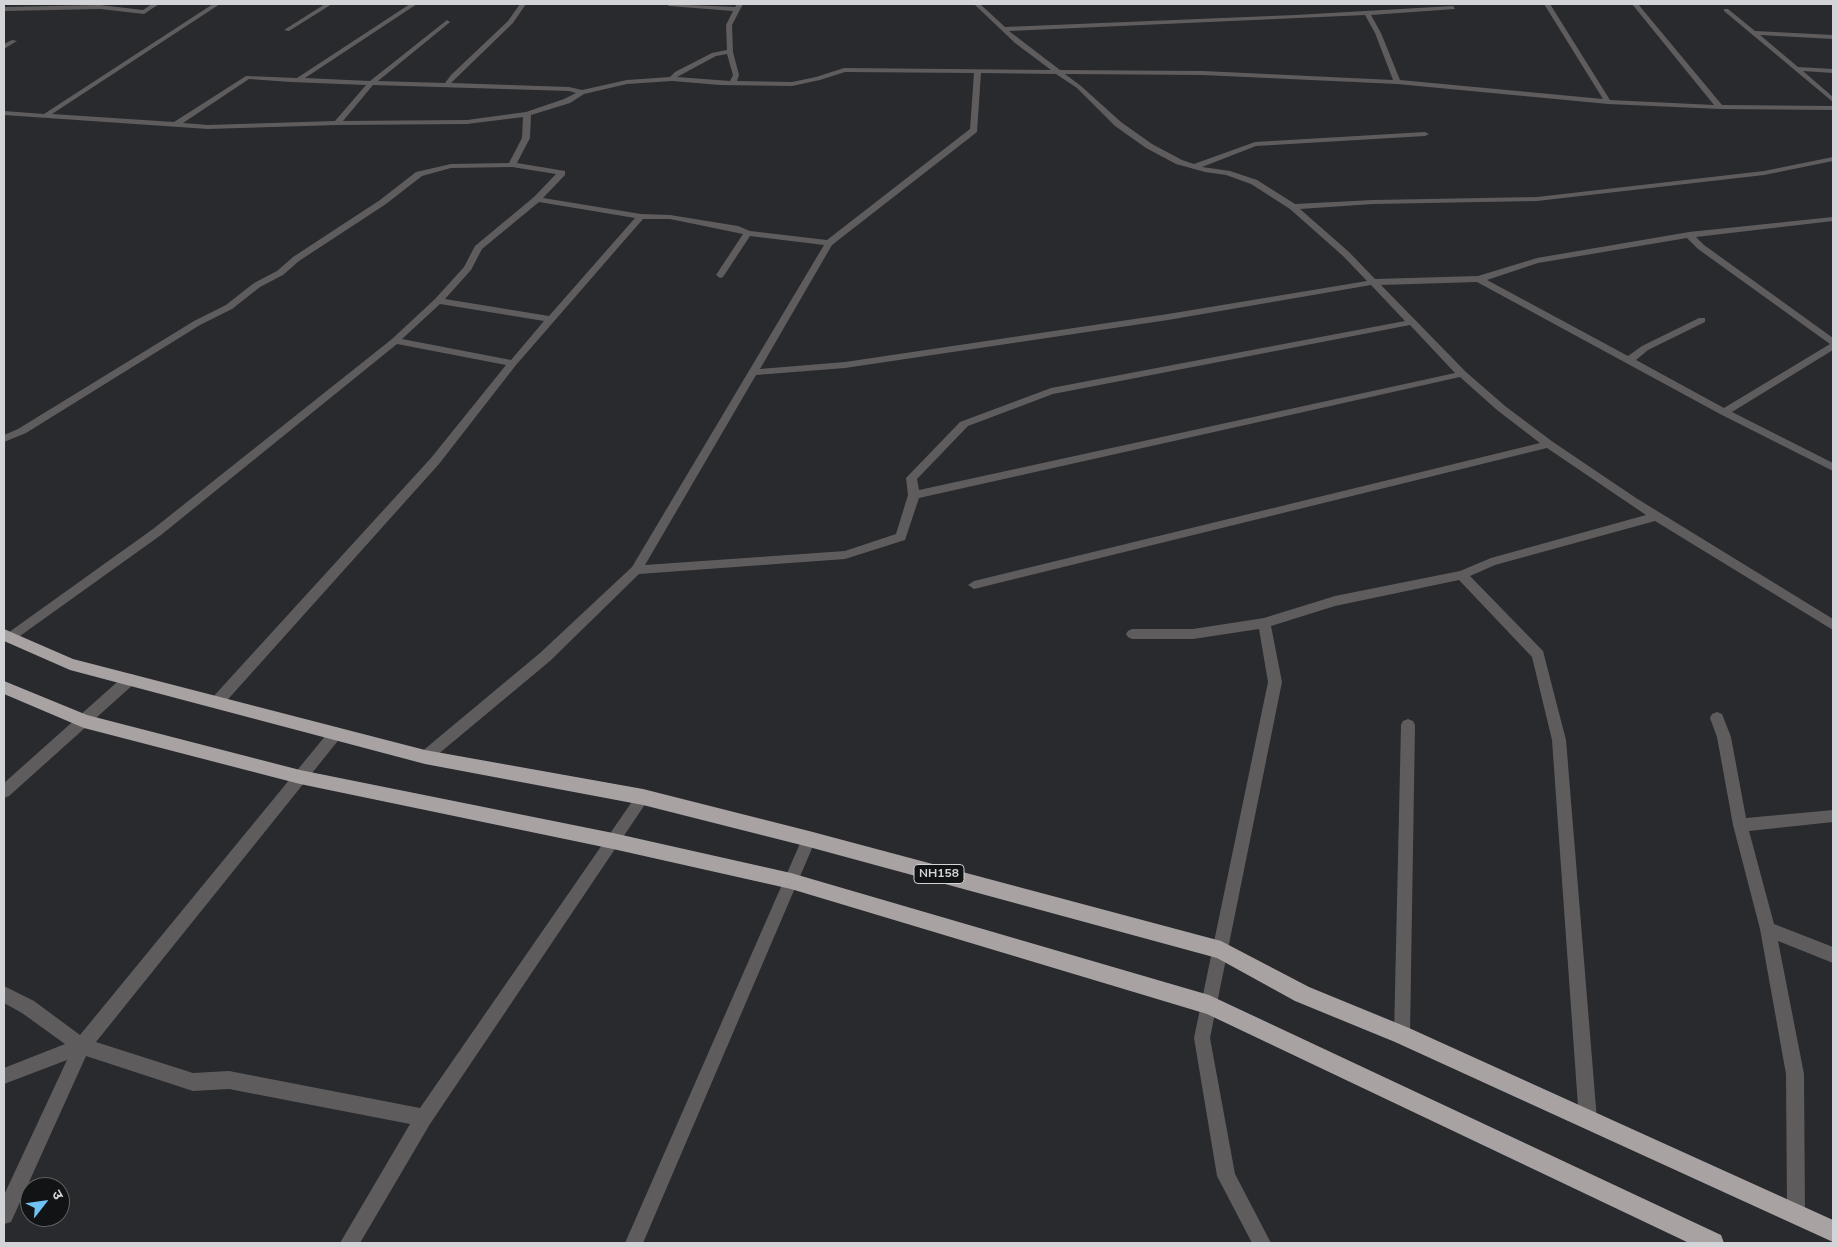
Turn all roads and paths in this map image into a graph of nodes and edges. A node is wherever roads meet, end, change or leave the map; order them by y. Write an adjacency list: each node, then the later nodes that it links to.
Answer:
1 (156, 4): 12 (street)
2 (218, 4): 39 (street)
3 (329, 4): 17 (street)
4 (414, 4): 27 (street)
5 (523, 4): 32 (street)
6 (669, 4): 10 (street)
7 (979, 4): 16 (street)
8 (1546, 4): 35 (street)
9 (1635, 4): 36 (street)
10 (738, 7): 22 (street)
11 (1452, 8): 14 (street)
12 (4, 9)
13 (1726, 10): 18 (street)
14 (1367, 13): 16 (street); 30 (street)
15 (447, 22): 31 (street)
16 (1005, 29): 26 (street)
17 (288, 30)
18 (1755, 33): 19 (street); 23 (street)
19 (1833, 37)
20 (14, 41): 21 (street)
21 (4, 47)
22 (730, 52): 28 (street); 29 (street)
23 (1797, 69): 25 (street); 34 (street)
24 (978, 71): 26 (street); 29 (street); 53 (street)
25 (1833, 71)
26 (1056, 72): 30 (street); 46 (street)
27 (300, 79): 31 (street); 42 (street)
28 (672, 79): 29 (street); 33 (street)
29 (733, 82)
30 (1397, 82): 35 (street)
31 (371, 83): 32 (street); 41 (street)
32 (446, 86): 33 (street)
33 (582, 92): 40 (street)
34 (1833, 100)
35 (1608, 102): 36 (street)
36 (1720, 106): 37 (street)
37 (1833, 108)
38 (4, 112): 39 (street)
39 (47, 114): 42 (street)
40 (527, 114): 41 (street); 45 (street)
41 (337, 122): 42 (street)
42 (174, 125)
43 (1425, 134): 46 (street)
44 (1833, 159): 48 (street)
45 (512, 165): 47 (street); 69 (street)
46 (1194, 167): 48 (street)
47 (537, 199): 49 (street); 57 (street)
48 (1293, 207): 56 (street)
49 (641, 216): 51 (street); 58 (street)
50 (1833, 219): 52 (street)
51 (748, 233): 53 (street); 54 (street)
52 (1689, 235): 55 (street); 62 (street)
53 (829, 243): 66 (street)
54 (720, 275)
55 (1479, 279): 56 (street); 64 (street)
56 (1374, 282): 60 (street); 66 (street)
57 (438, 301): 58 (street); 61 (street)
58 (551, 320): 65 (street)
59 (1702, 320): 64 (street)
60 (1412, 322): 67 (street); 72 (street)
61 (394, 342): 65 (street); 80 (street)
62 (1833, 342)
63 (1833, 346): 68 (street)
64 (1628, 361): 68 (street)
65 (514, 363): 83 (street)
66 (754, 372): 74 (street)
67 (1462, 374): 70 (street); 72 (street)
68 (1724, 412): 71 (street)
69 (4, 439)
70 (1549, 444): 73 (street); 76 (street)
71 (1833, 467)
72 (914, 495): 74 (street)
73 (1657, 516): 75 (street); 78 (street)
74 (636, 570): 88 (street)
75 (1462, 575): 77 (street); 106 (street)
76 (974, 585)
77 (1264, 624): 79 (street); 98 (street)
78 (1833, 625)
79 (1132, 634)
80 (6, 636): 81 (highway, NH158)
81 (130, 679): 83 (highway, NH158); 85 (street)
82 (4, 687): 85 (highway)
83 (217, 702): 87 (highway, NH158)
84 (1717, 718): 93 (street)
85 (84, 721): 89 (highway); 90 (street)
86 (1408, 725): 102 (street)
87 (336, 733): 88 (highway, NH158); 89 (street)
88 (425, 756): 91 (highway, NH158)
89 (300, 777): 95 (highway); 103 (street)
90 (4, 792)
91 (643, 797): 94 (highway, NH158); 95 (street)
92 (1833, 816): 93 (street)
93 (1740, 826): 97 (street)
94 (808, 839): 96 (street); 98 (highway, NH158)
95 (613, 840): 96 (highway); 105 (street)
96 (791, 881): 101 (highway); 111 (street)
97 (1768, 929): 99 (street); 107 (street)
98 (1221, 950): 101 (street); 102 (highway, NH158)
99 (1833, 955)
100 (4, 994): 103 (street)
101 (1209, 1005): 112 (street); 113 (highway)
102 (1402, 1035): 106 (highway, NH158)
103 (82, 1046): 104 (street); 105 (street); 108 (street)
104 (4, 1076)
105 (424, 1118): 110 (street)
106 (1588, 1120): 107 (highway, NH158)
107 (1796, 1214): 109 (highway, NH158)
108 (4, 1215)
109 (1833, 1232)
110 (349, 1243)
111 (634, 1243)
112 (1262, 1243)
113 (1713, 1243)

